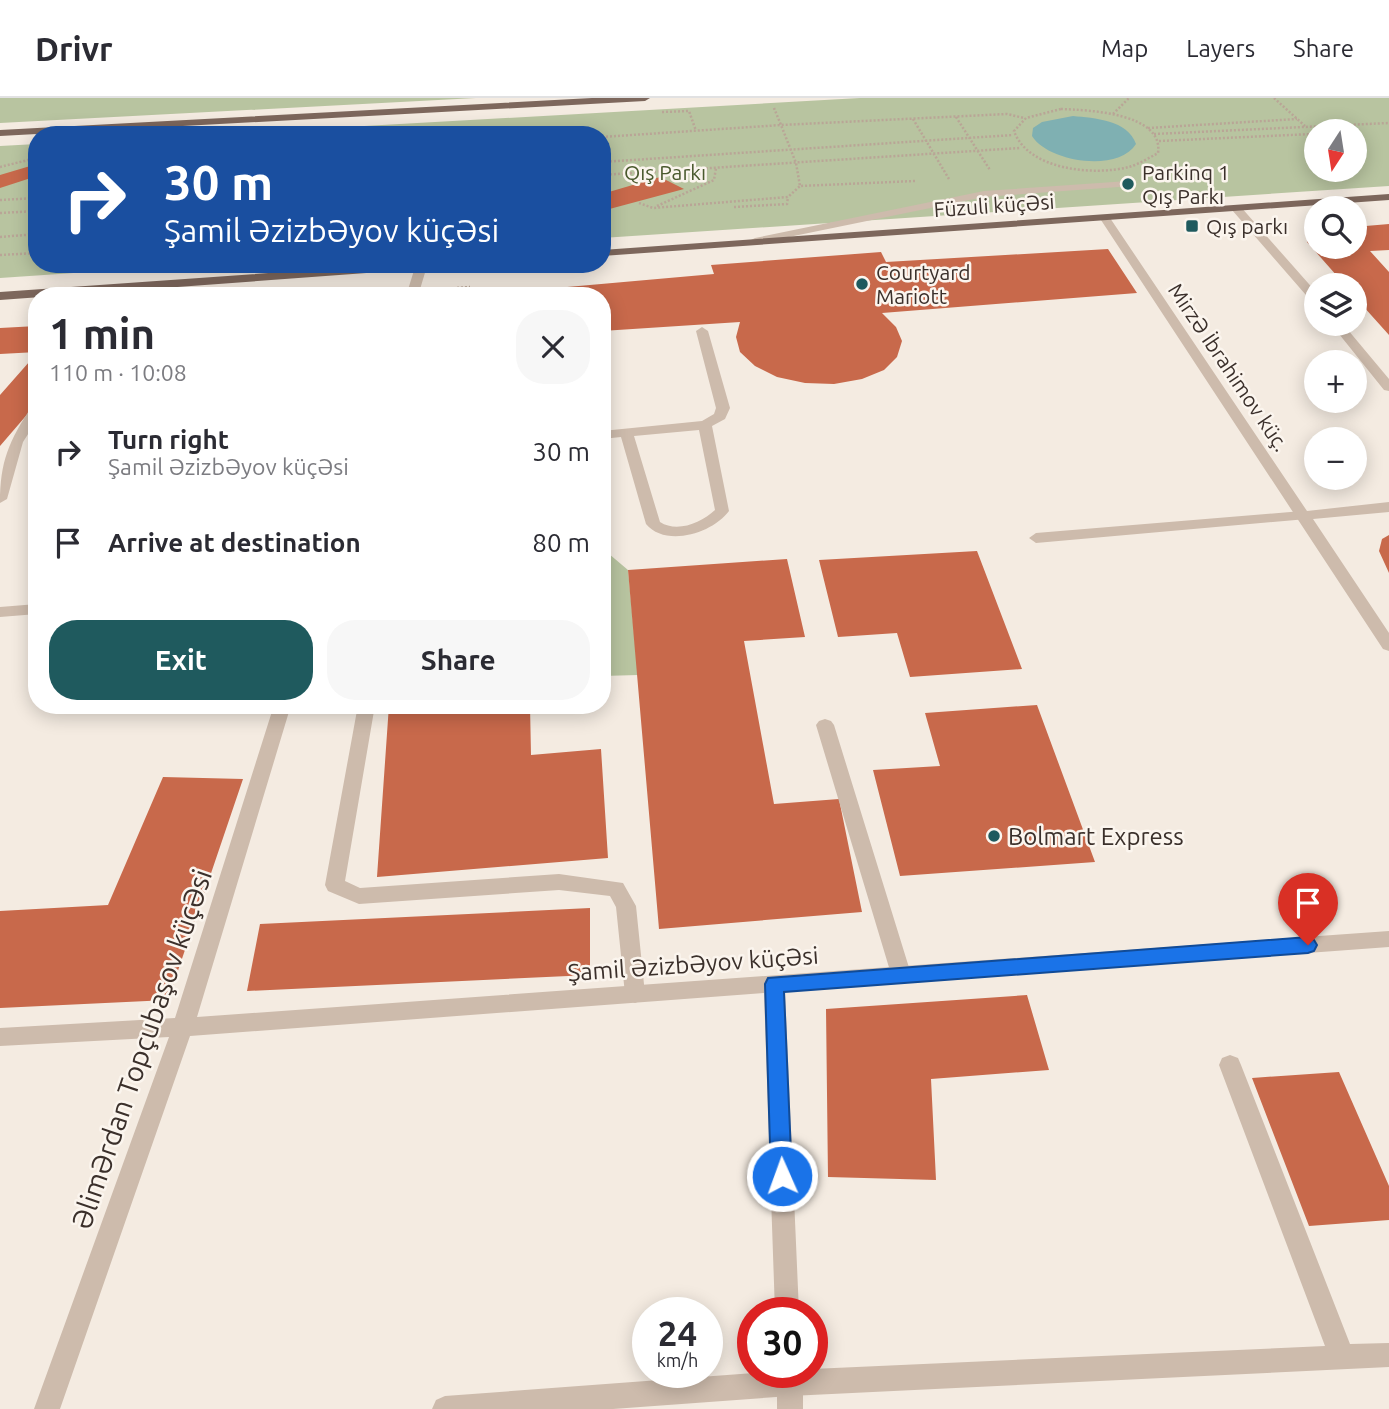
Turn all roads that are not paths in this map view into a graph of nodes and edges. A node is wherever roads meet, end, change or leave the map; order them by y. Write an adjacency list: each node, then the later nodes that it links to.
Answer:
1 (645, 98): 2 (main road)
2 (129, 126)
3 (28, 131): 4 (main road)
4 (0, 133)
5 (1128, 184): 9 (street)
6 (1389, 197): 7 (main road, Füzuli küçəsi)
7 (1236, 208): 8 (main road, Füzuli küçəsi); 12 (street)
8 (1104, 217): 9 (main road, Füzuli küçəsi); 26 (street, Mirzə İbrahimov küç.)
9 (755, 242): 10 (main road, Füzuli küçəsi)
10 (611, 252)
11 (323, 273): 13 (main road)
12 (1304, 285)
13 (126, 287)
14 (28, 294): 15 (main road)
15 (0, 296)
16 (702, 331): 20 (street)
17 (1347, 336): 18 (street)
18 (1389, 387)
19 (28, 423): 23 (street)
20 (705, 425): 21 (street); 21 (street)
21 (627, 434): 22 (street)
22 (611, 435)
23 (2, 482): 24 (street)
24 (0, 499)
25 (1389, 508): 26 (street)
26 (1302, 516): 27 (street); 30 (street, Mirzə İbrahimov küç.)
27 (1036, 538)
28 (28, 610): 29 (street)
29 (0, 612)
30 (1389, 645)
31 (280, 714): 38 (street, Əlimərdan Topçubaşov küçəsi)
32 (364, 714): 37 (street)
33 (825, 725): 35 (street)
34 (1389, 939): 35 (street, Şamil Əzizbəyov küçəsi)
35 (901, 974): 36 (street, Şamil Əzizbəyov küçəsi)
36 (774, 984): 37 (street, Şamil Əzizbəyov küçəsi); 41 (street)
37 (635, 994): 38 (street, Şamil Əzizbəyov küçəsi)
38 (183, 1027): 39 (street, Şamil Əzizbəyov küçəsi); 47 (street, Əlimərdan Topçubaşov küçəsi)
39 (0, 1037)
40 (1230, 1065): 43 (street)
41 (786, 1297)
42 (1389, 1355): 43 (street)
43 (1342, 1357): 44 (street)
44 (828, 1376)
45 (737, 1382): 48 (street)
46 (790, 1388): 49 (street)
47 (47, 1409)
48 (445, 1409)
49 (790, 1409)

